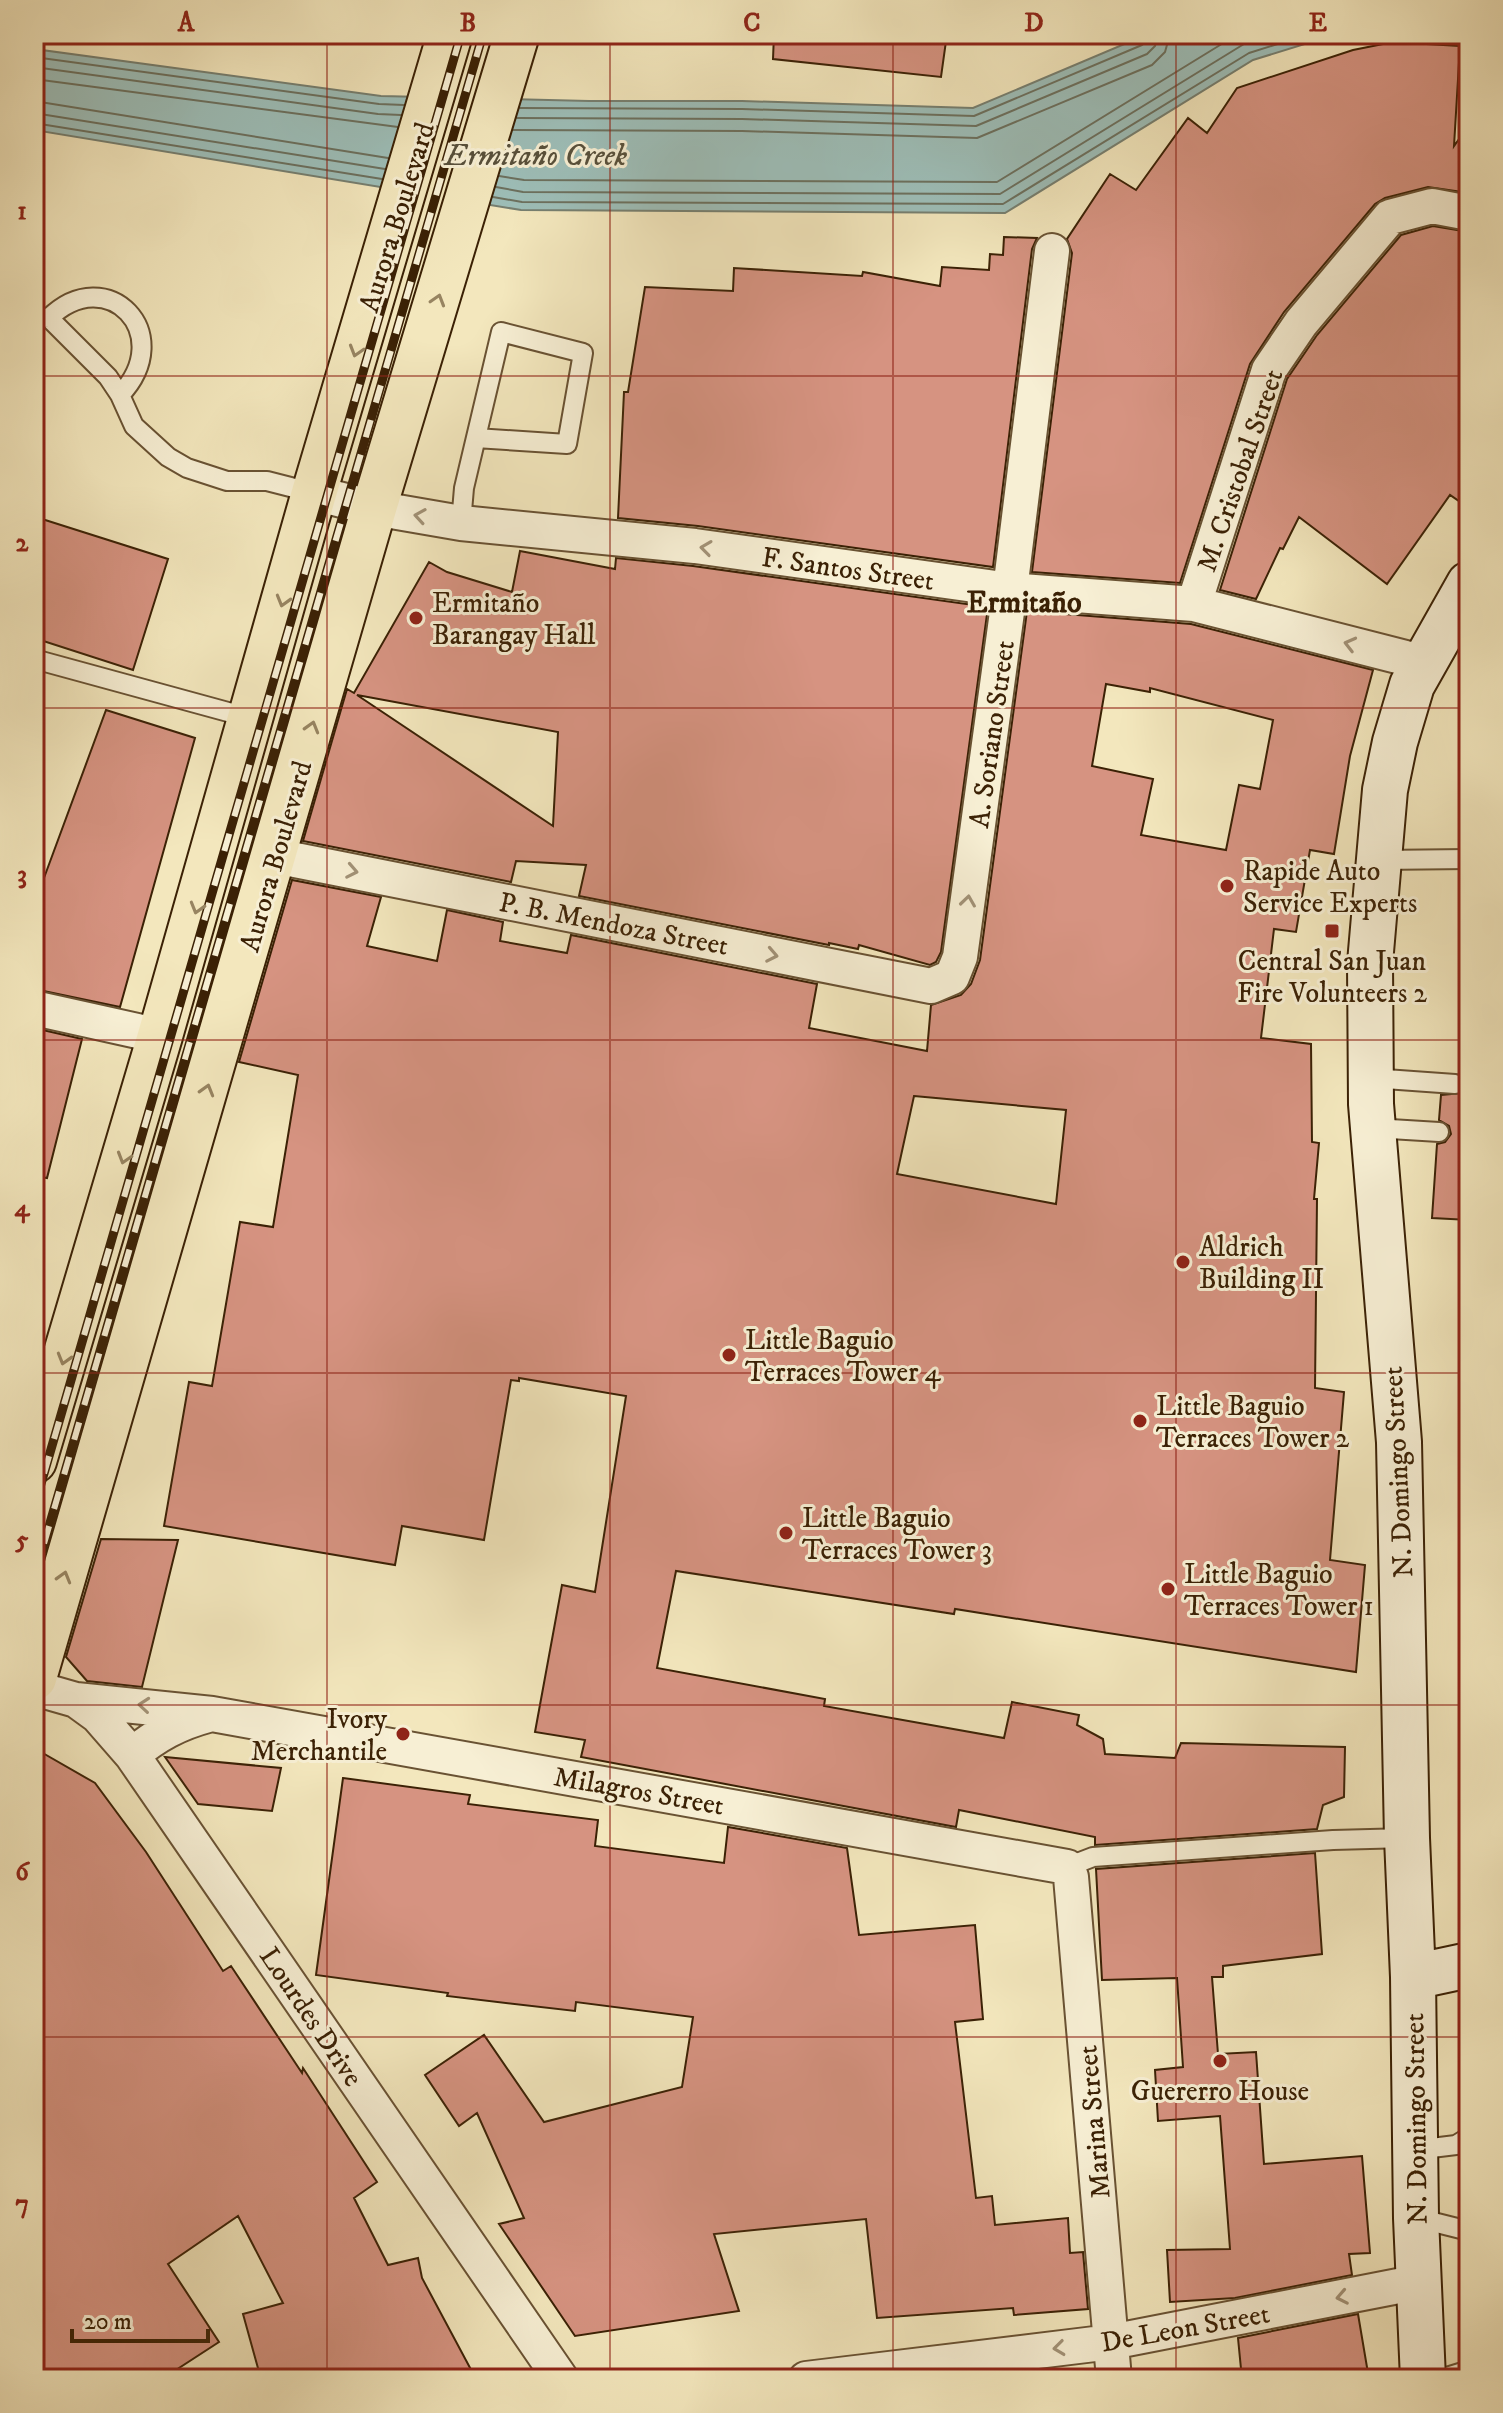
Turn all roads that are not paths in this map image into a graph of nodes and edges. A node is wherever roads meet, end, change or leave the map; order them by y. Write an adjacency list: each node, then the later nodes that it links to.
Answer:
1 (450, 34): 8 (main road, Aurora Boulevard, one-way to 8)
2 (517, 34): 9 (main road, Aurora Boulevard, one-way to 2)
3 (1469, 213): 13 (street, M. Cristobal Street)
4 (1052, 251): 12 (street, A. Soriano Street)
5 (42, 318): 6 (lane); 6 (lane)
6 (120, 395): 8 (lane)
7 (476, 438): 7 (lane); 10 (lane)
8 (314, 493): 9 (street, F. Santos Street); 16 (main road, Aurora Boulevard, one-way to 16)
9 (374, 508): 10 (street, F. Santos Street, one-way to 9); 17 (main road, Aurora Boulevard, one-way to 9)
10 (461, 523): 12 (street, F. Santos Street, one-way to 10)
11 (1469, 584): 15 (main road, N. Domingo Street)
12 (1010, 590): 13 (street, F. Santos Street); 20 (street, A. Soriano Street, one-way to 12)
13 (1194, 604): 15 (street, F. Santos Street, one-way to 13)
14 (34, 659): 16 (lane)
15 (1425, 663): 19 (main road, N. Domingo Street)
16 (250, 718): 22 (main road, Aurora Boulevard, one-way to 22)
17 (275, 856): 20 (street, P. B. Mendoza Street, one-way to 20); 28 (main road, Aurora Boulevard, one-way to 17)
18 (1469, 859): 19 (lane)
19 (1378, 860): 23 (main road, N. Domingo Street)
20 (952, 977)
21 (34, 1008): 22 (street)
22 (160, 1036): 27 (main road, Aurora Boulevard, one-way to 27)
23 (1371, 1078): 24 (lane); 25 (main road, N. Domingo Street)
24 (1455, 1084)
25 (1374, 1128): 26 (lane); 35 (main road, N. Domingo Street)
26 (1439, 1132)
27 (86, 1285): 28 (main road); 29 (main road, Aurora Boulevard, one-way to 29)
28 (145, 1299): 30 (main road, Aurora Boulevard, one-way to 28)
29 (34, 1461)
30 (34, 1678)
31 (34, 1688): 32 (street, Lourdes Drive)
32 (76, 1700): 33 (street, Milagros Street, one-way to 32); 34 (street, Lourdes Drive)
33 (212, 1714): 34 (street, Milagros Street); 36 (street, Milagros Street)
34 (132, 1755): 46 (street, Lourdes Drive)
35 (1407, 1838): 36 (lane); 38 (main road, N. Domingo Street)
36 (1067, 1867): 44 (street, Marina Street)
37 (1469, 1965): 38 (main road)
38 (1413, 1977): 40 (main road, N. Domingo Street)
39 (1469, 2137): 40 (lane)
40 (1415, 2150): 41 (main road, N. Domingo Street)
41 (1416, 2218): 42 (lane); 43 (main road, N. Domingo Street)
42 (1469, 2231)
43 (1419, 2282): 44 (street, De Leon Street, one-way to 44); 49 (main road, N. Domingo Street)
44 (1111, 2342): 47 (street, De Leon Street, one-way to 47); 48 (street, Marina Street)
45 (1469, 2370): 50 (lane)
46 (561, 2379)
47 (806, 2379)
48 (1114, 2379)
49 (1423, 2379)
50 (1440, 2379)

